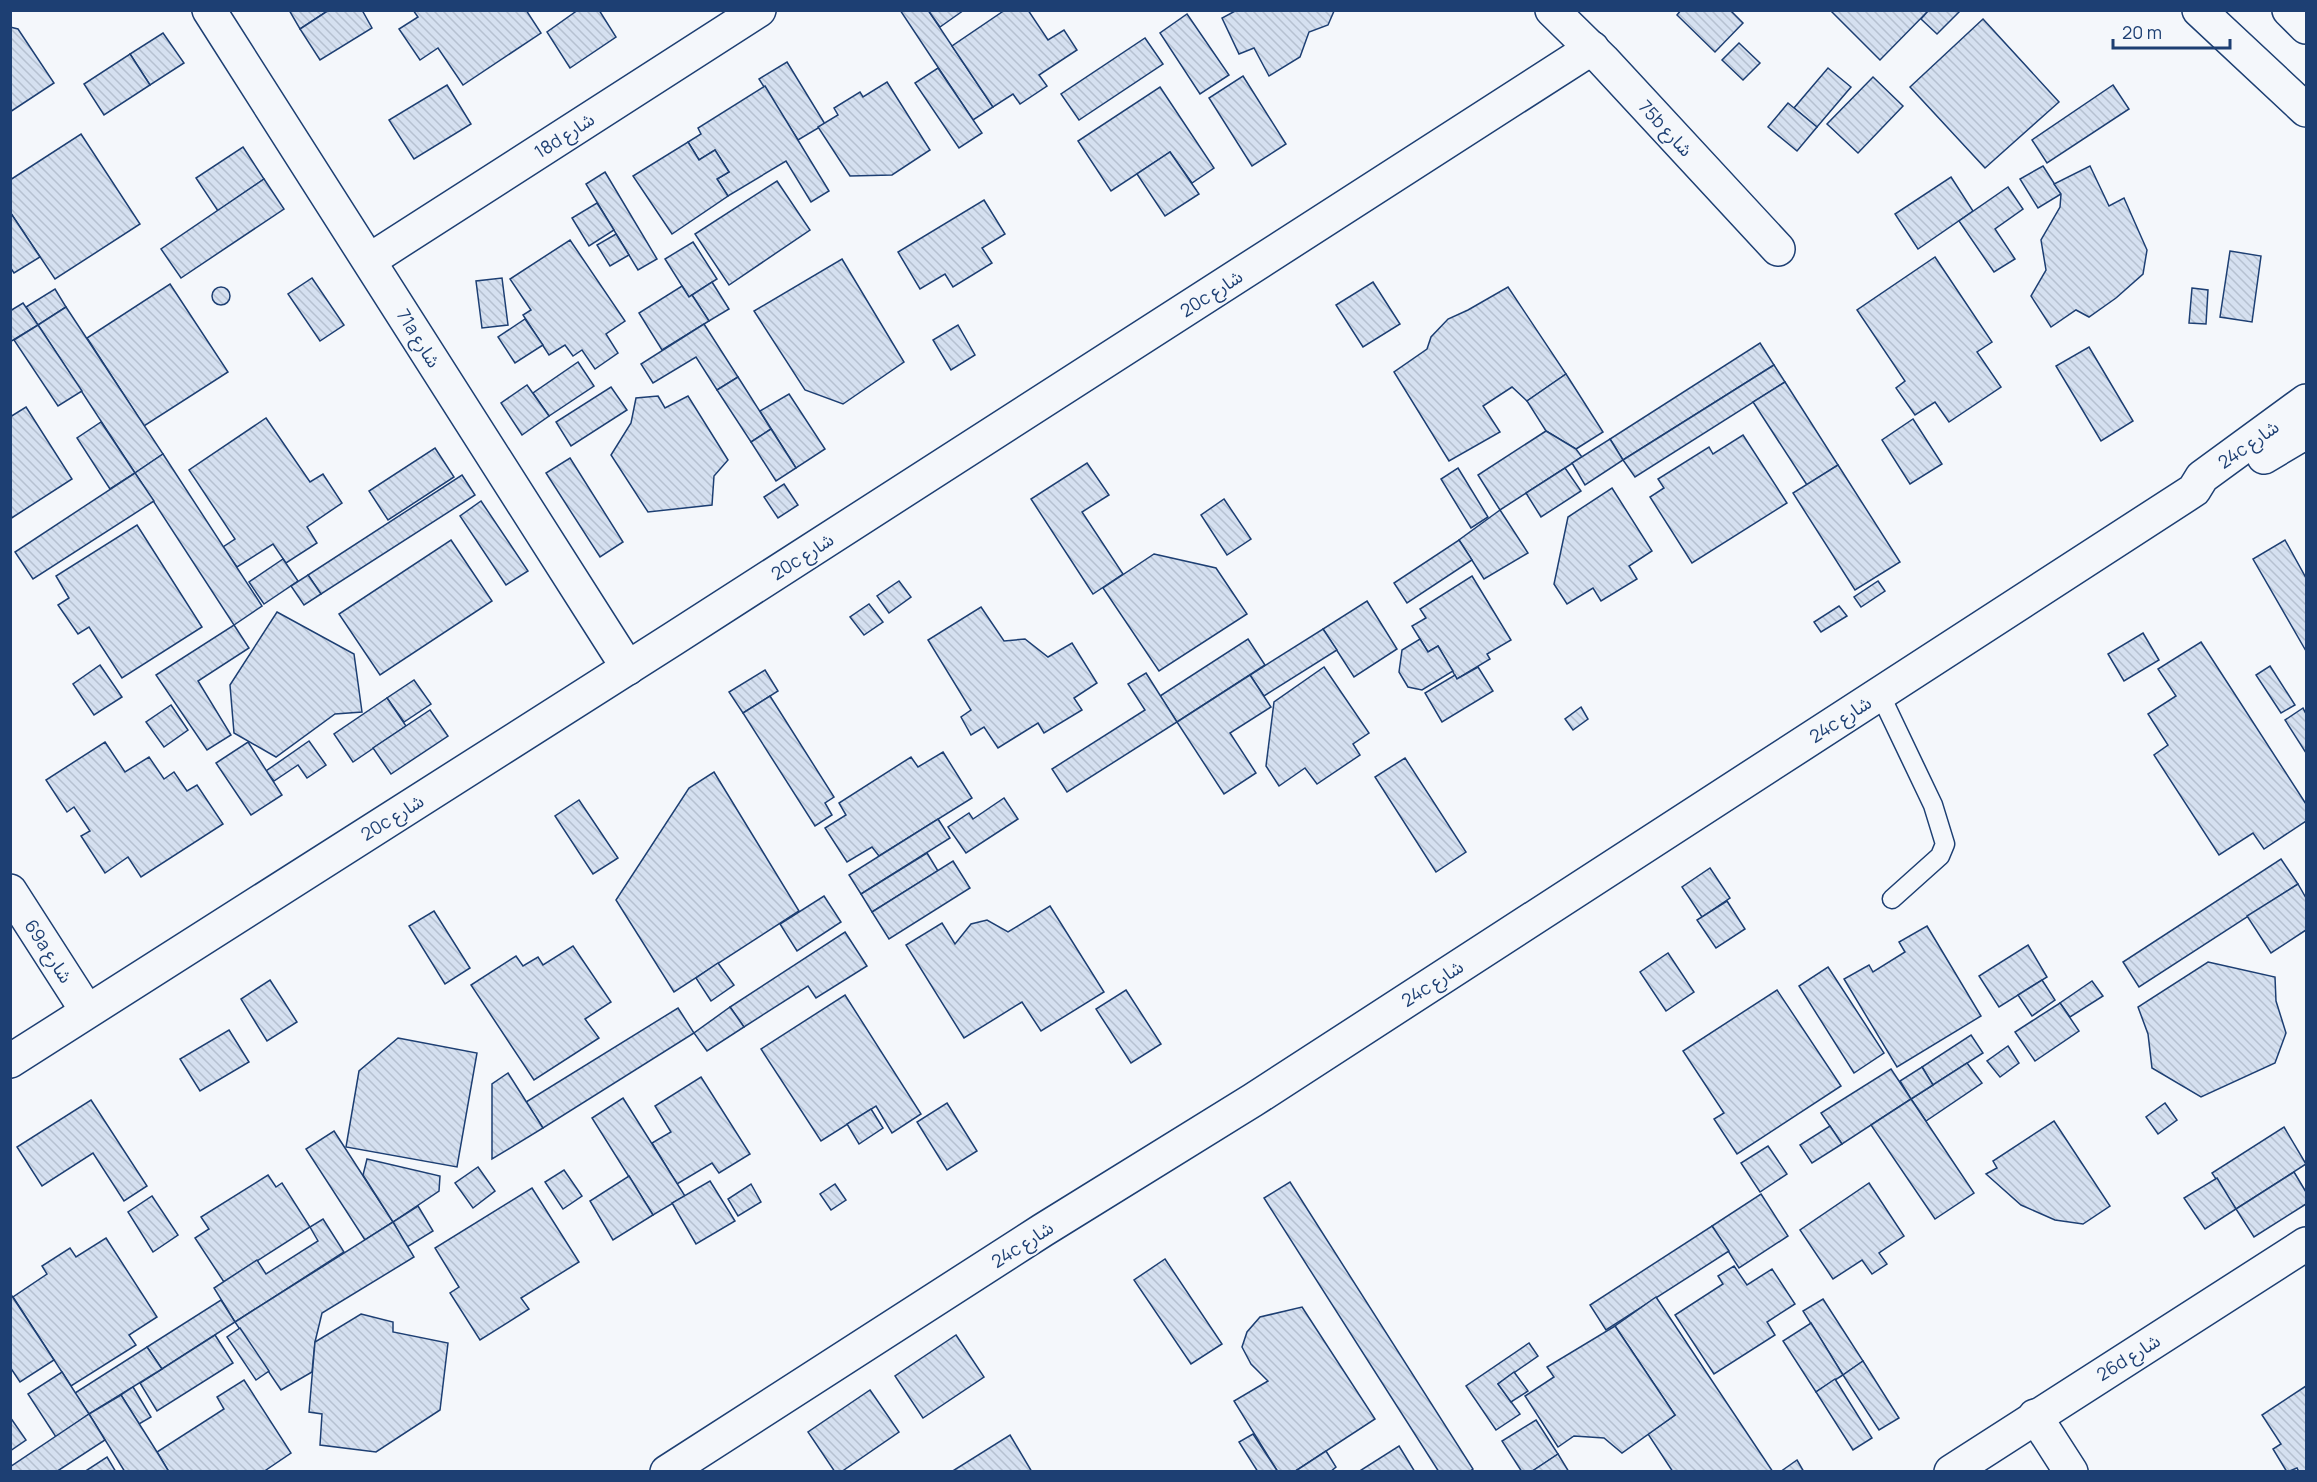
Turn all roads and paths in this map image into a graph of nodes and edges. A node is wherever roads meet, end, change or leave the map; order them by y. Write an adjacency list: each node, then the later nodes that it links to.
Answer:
1 (209, 10): 10 (main road, 71a شارع)
2 (759, 10): 10 (main road, 18d شارع)
3 (1552, 10): 7 (main road, 75b شارع)
4 (2199, 10): 8 (main road)
5 (2289, 10): 6 (main road)
6 (2307, 27)
7 (1592, 48): 9 (main road, 75b شارع); 14 (main road, 20c شارع)
8 (2307, 110)
9 (1778, 249)
10 (370, 260): 14 (main road, 71a شارع)
11 (2307, 401): 13 (main road, 24c شارع)
12 (2307, 432): 13 (main road, 24c شارع)
13 (2194, 490): 15 (main road, 24c شارع)
14 (628, 668): 18 (main road, 20c شارع)
15 (1880, 694): 17 (lane); 22 (main road, 24c شارع)
16 (10, 891): 18 (main road, 69a شارع)
17 (1892, 899)
18 (87, 1011): 19 (main road, 20c شارع)
19 (10, 1061)
20 (2307, 1244): 21 (main road, 26d شارع)
21 (2035, 1416): 23 (main road, 26d شارع); 24 (main road)
22 (667, 1472)
23 (1951, 1472)
24 (2071, 1472)

